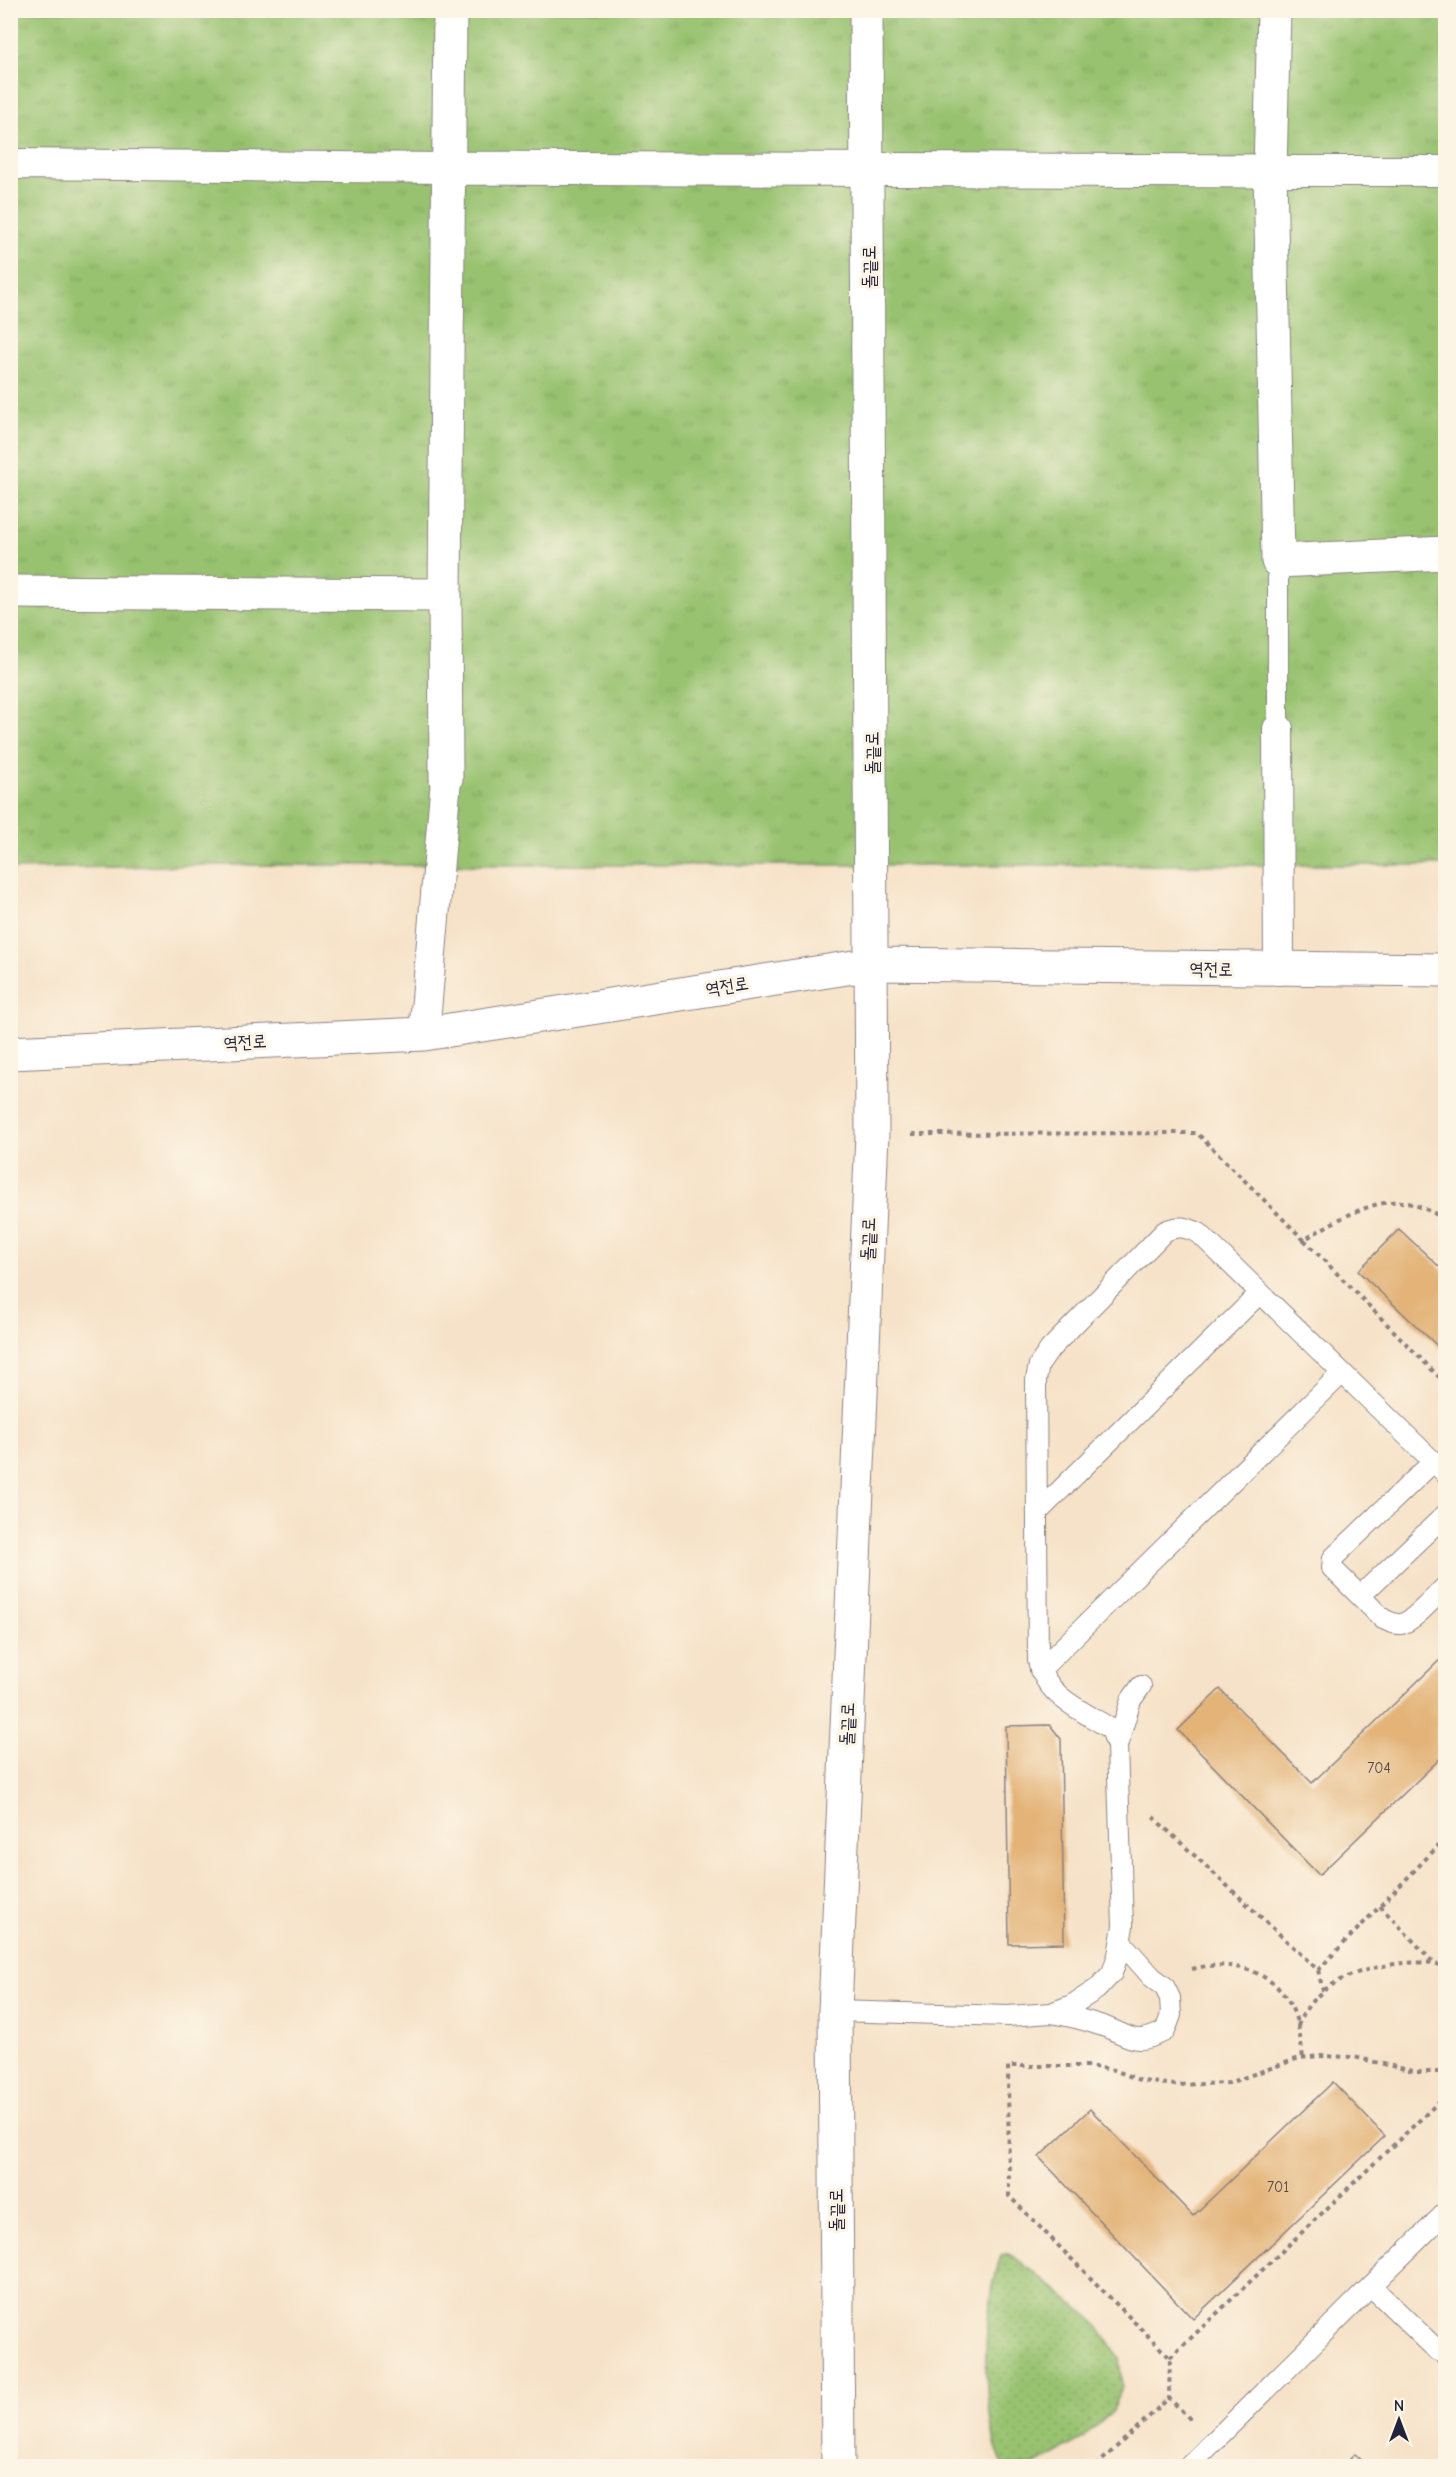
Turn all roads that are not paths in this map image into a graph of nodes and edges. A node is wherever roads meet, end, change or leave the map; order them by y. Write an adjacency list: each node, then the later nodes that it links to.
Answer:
1 (450, 10): 5 (street)
2 (866, 10): 6 (street, 돌끝로)
3 (1274, 10): 7 (street)
4 (10, 164): 5 (street)
5 (449, 168): 6 (street); 12 (street)
6 (868, 170): 7 (street); 15 (street, 돌끝로)
7 (1270, 171): 8 (street); 10 (street)
8 (1446, 171)
9 (1446, 553): 10 (street)
10 (1278, 561): 13 (lane)
11 (10, 592): 12 (street)
12 (445, 596): 14 (street)
13 (1278, 729): 16 (street)
14 (446, 779): 18 (street)
15 (873, 964): 16 (street, 역전로); 18 (street, 역전로); 31 (street, 돌끝로)
16 (1279, 970): 17 (street, 역전로)
17 (1446, 970)
18 (424, 1034): 19 (street, 역전로)
19 (10, 1053)
20 (1260, 1293): 21 (lane); 23 (lane); 23 (lane)
21 (1342, 1373): 22 (lane); 27 (lane)
22 (1439, 1468): 26 (lane)
23 (1036, 1513): 27 (lane)
24 (1446, 1514): 26 (lane)
25 (1446, 1586): 26 (lane)
26 (1360, 1596)
27 (1040, 1671): 29 (lane)
28 (1141, 1686): 29 (lane)
29 (1117, 1746): 30 (lane)
30 (1120, 1942): 32 (lane); 32 (lane)
31 (836, 2011): 32 (lane); 36 (street, 돌끝로)
32 (1051, 2013)
33 (1446, 2212): 34 (lane)
34 (1371, 2286): 35 (lane); 37 (lane)
35 (1446, 2354)
36 (838, 2466)
37 (1190, 2466)

